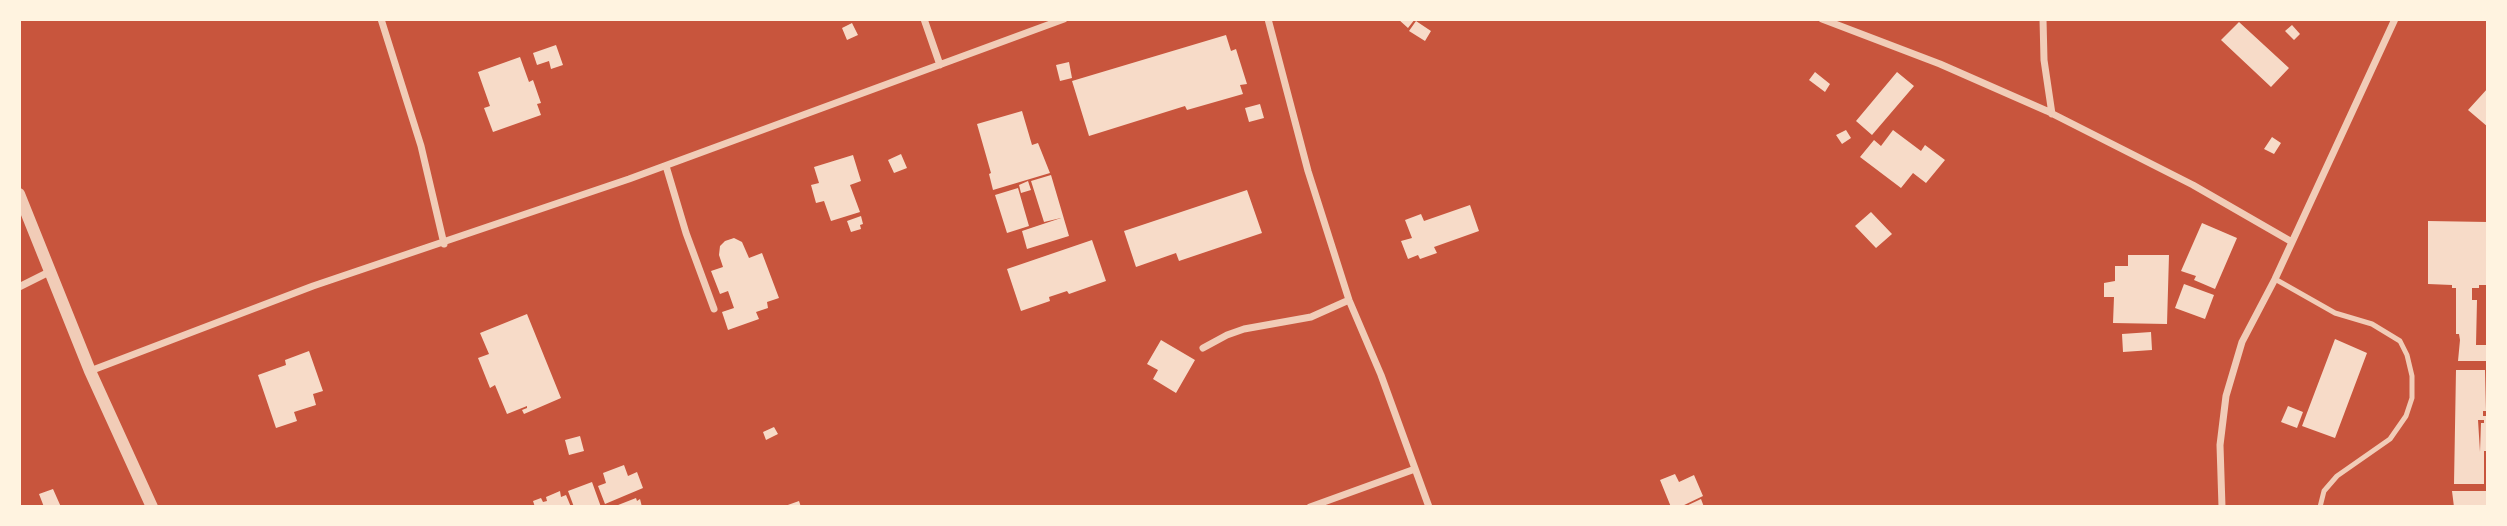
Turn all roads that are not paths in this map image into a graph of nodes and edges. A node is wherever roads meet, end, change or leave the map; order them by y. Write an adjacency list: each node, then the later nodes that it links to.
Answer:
1 (381, 19): 13 (street)
2 (924, 19): 8 (street)
3 (1064, 19): 8 (street)
4 (1268, 19): 17 (street)
5 (1822, 19): 9 (street)
6 (2043, 19): 9 (street)
7 (2395, 19): 12 (street)
8 (940, 65): 10 (street)
9 (2052, 114): 12 (street)
10 (666, 166): 13 (street); 18 (street)
11 (19, 194): 14 (street)
12 (2292, 242): 15 (street)
13 (444, 244): 20 (street)
14 (51, 271): 16 (street); 20 (street)
15 (2275, 279): 25 (street); 26 (lane)
16 (19, 286)
17 (1349, 300): 19 (street); 21 (street)
18 (714, 309)
19 (1203, 348)
20 (90, 371): 22 (street)
21 (1415, 469): 23 (street); 24 (street)
22 (152, 507)
23 (1310, 507)
24 (1429, 507)
25 (2222, 507)
26 (2320, 507)

